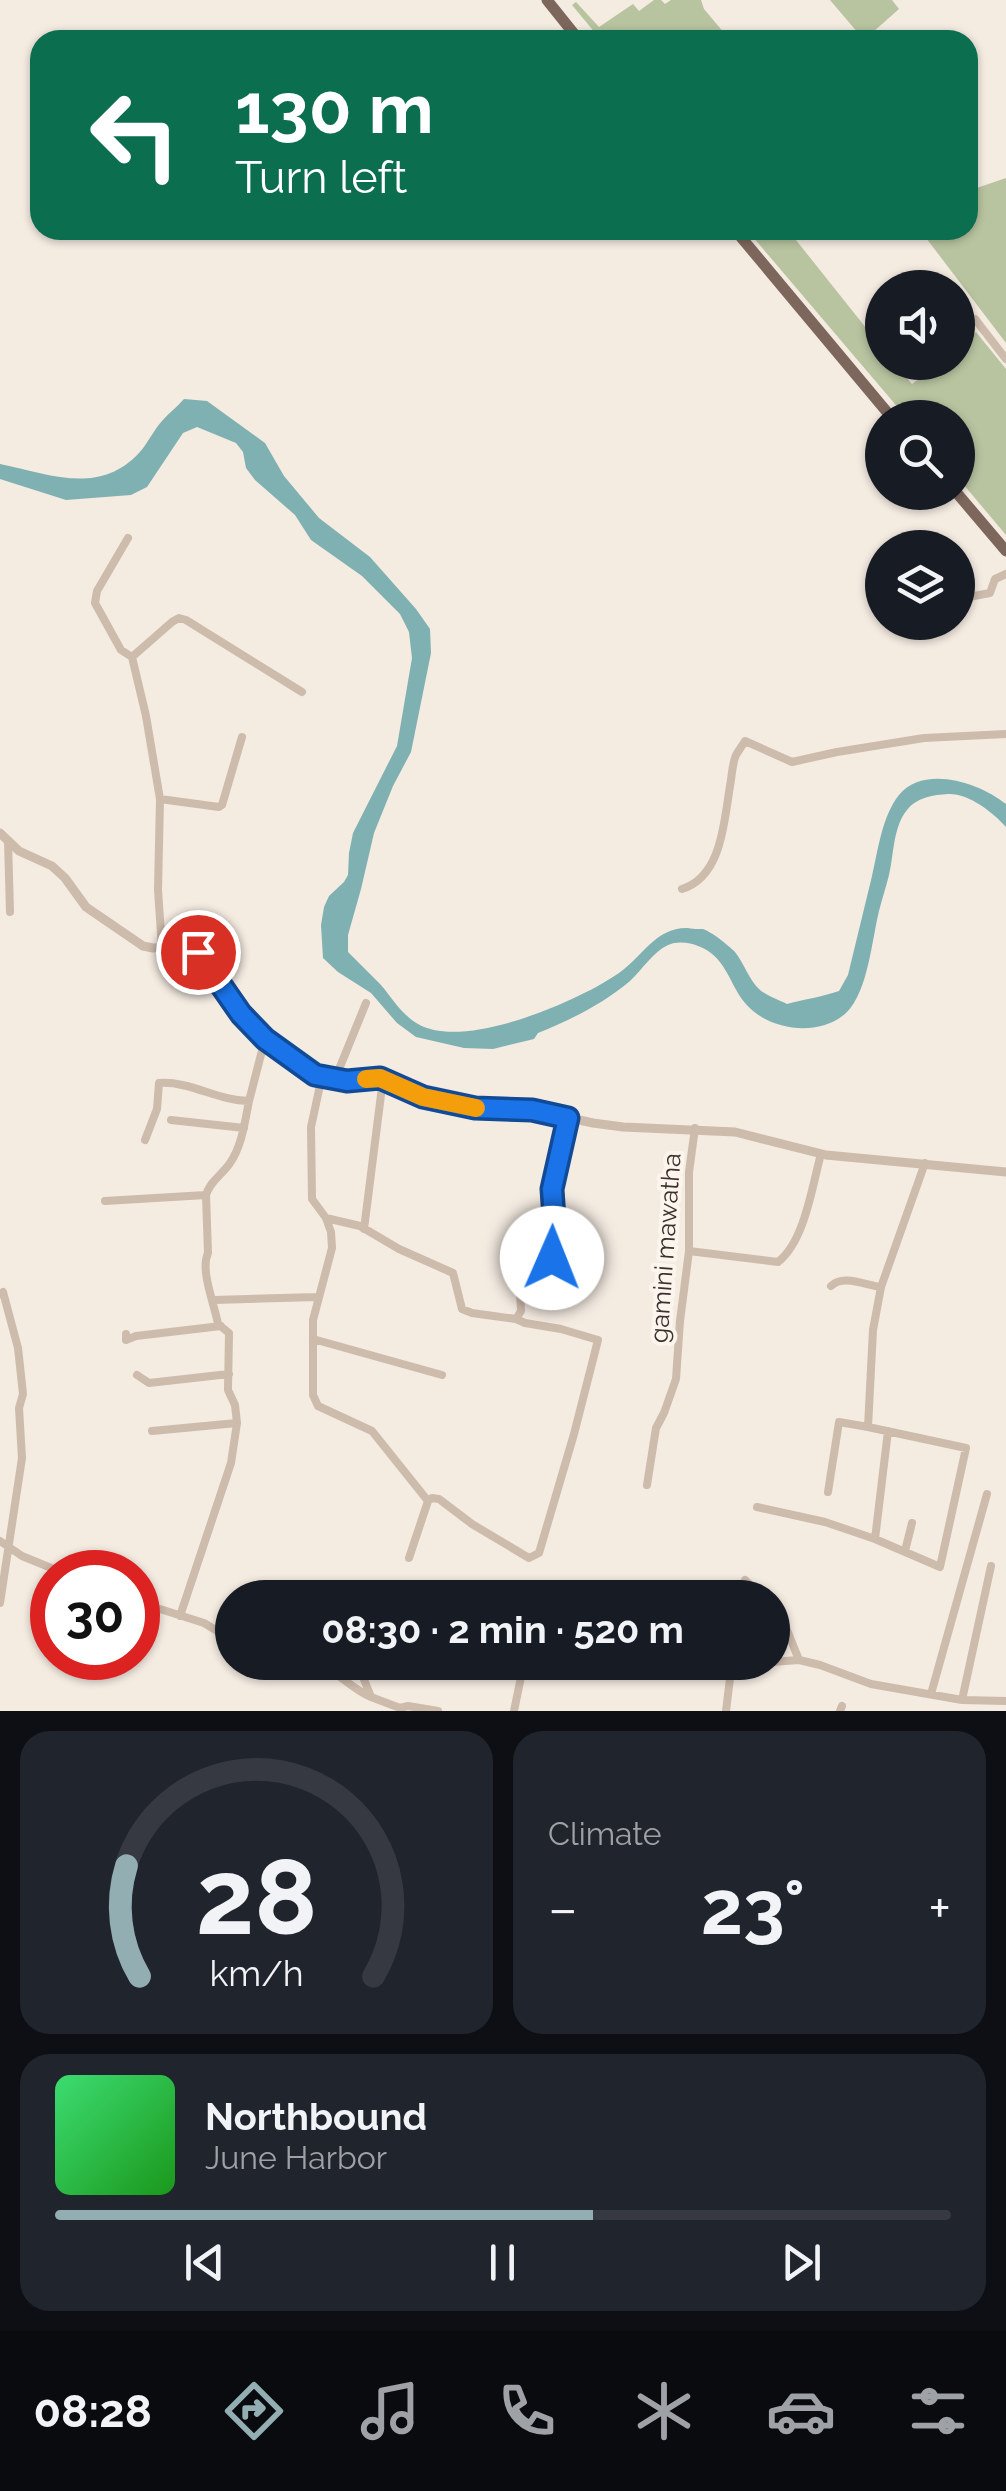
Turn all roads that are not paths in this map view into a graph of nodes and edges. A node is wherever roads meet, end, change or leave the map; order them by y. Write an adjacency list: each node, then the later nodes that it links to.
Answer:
1 (546, 0): 2 (main road)
2 (571, 30)
3 (743, 240): 6 (main road)
4 (975, 319): 5 (street)
5 (1006, 359)
6 (877, 400)
7 (971, 510): 9 (main road)
8 (128, 538): 12 (street)
9 (1006, 551)
10 (1006, 574): 11 (street)
11 (975, 596)
12 (132, 658): 13 (street); 16 (street)
13 (302, 692)
14 (1006, 734): 19 (street)
15 (242, 737): 16 (street)
16 (160, 799): 21 (street)
17 (0, 832): 18 (street)
18 (8, 841): 20 (street); 21 (street)
19 (682, 890)
20 (10, 912)
21 (162, 948): 23 (street)
22 (366, 1003): 25 (street)
23 (265, 1039): 24 (street); 27 (street)
24 (322, 1076): 25 (street); 38 (street)
25 (335, 1079): 26 (street)
26 (383, 1080): 28 (street); 39 (street)
27 (249, 1101): 30 (street); 32 (street)
28 (568, 1118): 31 (street); 46 (street)
29 (171, 1120): 30 (street)
30 (244, 1128): 36 (street)
31 (695, 1128): 33 (street); 40 (street, gamini mawatha)
32 (144, 1140)
33 (820, 1154): 34 (street); 40 (street)
34 (925, 1163): 35 (street); 42 (street)
35 (1006, 1172)
36 (206, 1195): 37 (street); 45 (street)
37 (104, 1200)
38 (326, 1218): 39 (street); 44 (street)
39 (364, 1228): 46 (street)
40 (689, 1252): 57 (street, gamini mawatha)
41 (831, 1286): 42 (street)
42 (881, 1287): 54 (street)
43 (0, 1294): 64 (street)
44 (317, 1297): 45 (street); 49 (street)
45 (214, 1300): 47 (street)
46 (516, 1319): 60 (street)
47 (221, 1326): 48 (street); 50 (street)
48 (126, 1334)
49 (312, 1339): 52 (street); 60 (street)
50 (229, 1374): 51 (street); 53 (street)
51 (137, 1375)
52 (442, 1375)
53 (236, 1423): 55 (street); 71 (street)
54 (868, 1427): 56 (street); 58 (street)
55 (152, 1431)
56 (888, 1432): 63 (street); 65 (street)
57 (647, 1485)
58 (828, 1492)
59 (987, 1494): 80 (street)
60 (428, 1501): 66 (street)
61 (757, 1506): 63 (street)
62 (912, 1522): 65 (street)
63 (874, 1539): 65 (street)
64 (4, 1543): 67 (street); 69 (street)
65 (905, 1551)
66 (409, 1558)
67 (30, 1559)
68 (991, 1566): 82 (street)
69 (0, 1604)
70 (160, 1609): 71 (street)
71 (180, 1616): 72 (street)
72 (215, 1630)
73 (790, 1638): 74 (street)
74 (798, 1660): 75 (street); 80 (street)
75 (790, 1661)
76 (342, 1680): 81 (street)
77 (364, 1680): 81 (street)
78 (521, 1680): 86 (street)
79 (730, 1680): 87 (street)
80 (931, 1694): 82 (street)
81 (370, 1697): 84 (street)
82 (962, 1700): 83 (street)
83 (1006, 1701)
84 (401, 1710): 85 (street)
85 (438, 1711)
86 (514, 1711)
87 (726, 1711)

